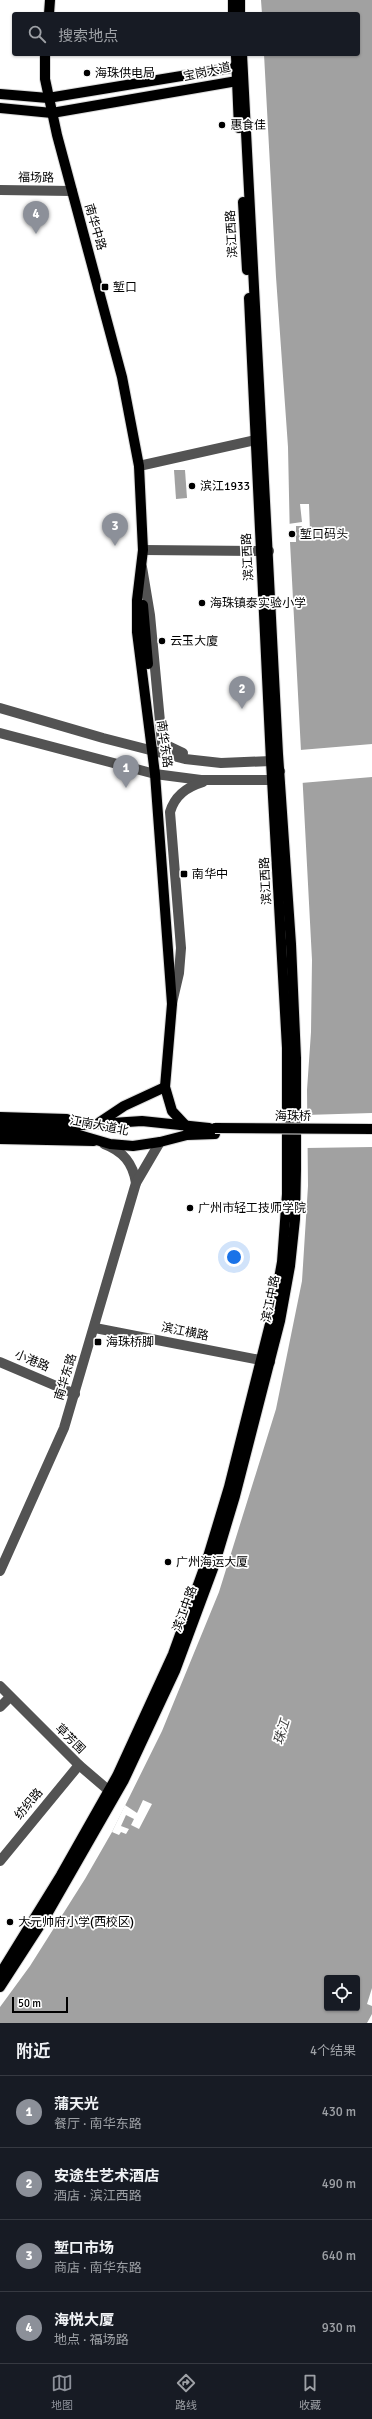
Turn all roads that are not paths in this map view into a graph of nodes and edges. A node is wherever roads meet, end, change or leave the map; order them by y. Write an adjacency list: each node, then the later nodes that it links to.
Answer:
1 (50, 0): 4 (main road)
2 (233, 0): 5 (main road)
3 (240, 0): 6 (main road)
4 (49, 12)
5 (233, 12)
6 (240, 12)
7 (45, 56): 13 (main road, 南华中路)
8 (236, 56): 10 (main road, 滨江西路)
9 (242, 56): 10 (main road, 滨江西路)
10 (240, 70): 11 (main road, 宝岗大道); 13 (main road, 宝岗大道); 22 (main road, 滨江西路)
11 (237, 81): 15 (main road, 宝岗大道); 19 (main road, 滨江西路)
12 (0, 94): 13 (main road, 宝岗大道)
13 (48, 98): 15 (main road, 南华中路)
14 (0, 108): 15 (main road, 宝岗大道)
15 (52, 114): 17 (main road, 南华中路)
16 (0, 190): 17 (street, 福场路)
17 (72, 191): 18 (main road, 南华中路)
18 (129, 406): 20 (main road, 南华东路)
19 (256, 440): 20 (street); 22 (main road, 滨江西路)
20 (140, 466): 21 (main road, 南华东路)
21 (142, 550): 22 (street); 23 (main road, 南华东路)
22 (265, 552): 28 (main road, 滨江西路); 29 (main road, 滨江西路)
23 (142, 565): 24 (main road); 27 (street); 27 (main road, 南华东路)
24 (148, 664)
25 (0, 708): 27 (street)
26 (0, 733): 30 (street)
27 (159, 749): 28 (street); 30 (main road, 南华东路)
28 (271, 761): 29 (street); 32 (main road, 滨江西路)
29 (280, 771): 32 (street); 43 (main road, 滨江西路)
30 (155, 774): 31 (street); 33 (main road, 南华东路)
31 (211, 780): 32 (street); 34 (street)
32 (272, 780): 43 (main road, 滨江西路)
33 (157, 811): 34 (street); 35 (main road, 南华东路)
34 (172, 842): 35 (street)
35 (172, 1004): 36 (main road, 南华东路)
36 (165, 1087): 38 (main road); 40 (main road, 南华东路)
37 (0, 1117): 38 (main road)
38 (102, 1122): 39 (main road, 江南大道北); 40 (main road, 江南大道北); 45 (main road)
39 (0, 1124)
40 (187, 1127): 42 (main road, 江南大道北)
41 (372, 1129): 42 (main road, 海珠桥, bridge)
42 (215, 1131): 46 (main road, 海珠桥); 49 (main road, 江南大道北)
43 (292, 1131): 52 (main road, 滨江中路)
44 (0, 1132): 45 (main road, 江南大道北)
45 (20, 1132): 48 (main road, 江南大道北)
46 (372, 1134)
47 (0, 1139): 48 (main road)
48 (96, 1140): 49 (main road, 江南大道北); 50 (street)
49 (160, 1142): 50 (street, 南华东路)
50 (136, 1183): 51 (street, 南华东路)
51 (95, 1328): 52 (street, 滨江横路); 54 (street, 南华东路)
52 (266, 1361): 60 (main road, 滨江中路)
53 (0, 1362): 54 (street, 小港路)
54 (75, 1394): 55 (street, 南华东路)
55 (0, 1571)
56 (0, 1686): 57 (street, 草芳围)
57 (10, 1697): 58 (street); 59 (street, 草芳围)
58 (0, 1707)
59 (79, 1765): 60 (street, 草芳围); 61 (street, 纺织路)
60 (112, 1793): 62 (main road, 滨江中路); 63 (main road, 滨江中路)
61 (0, 1861)
62 (0, 1974)
63 (0, 1987)

